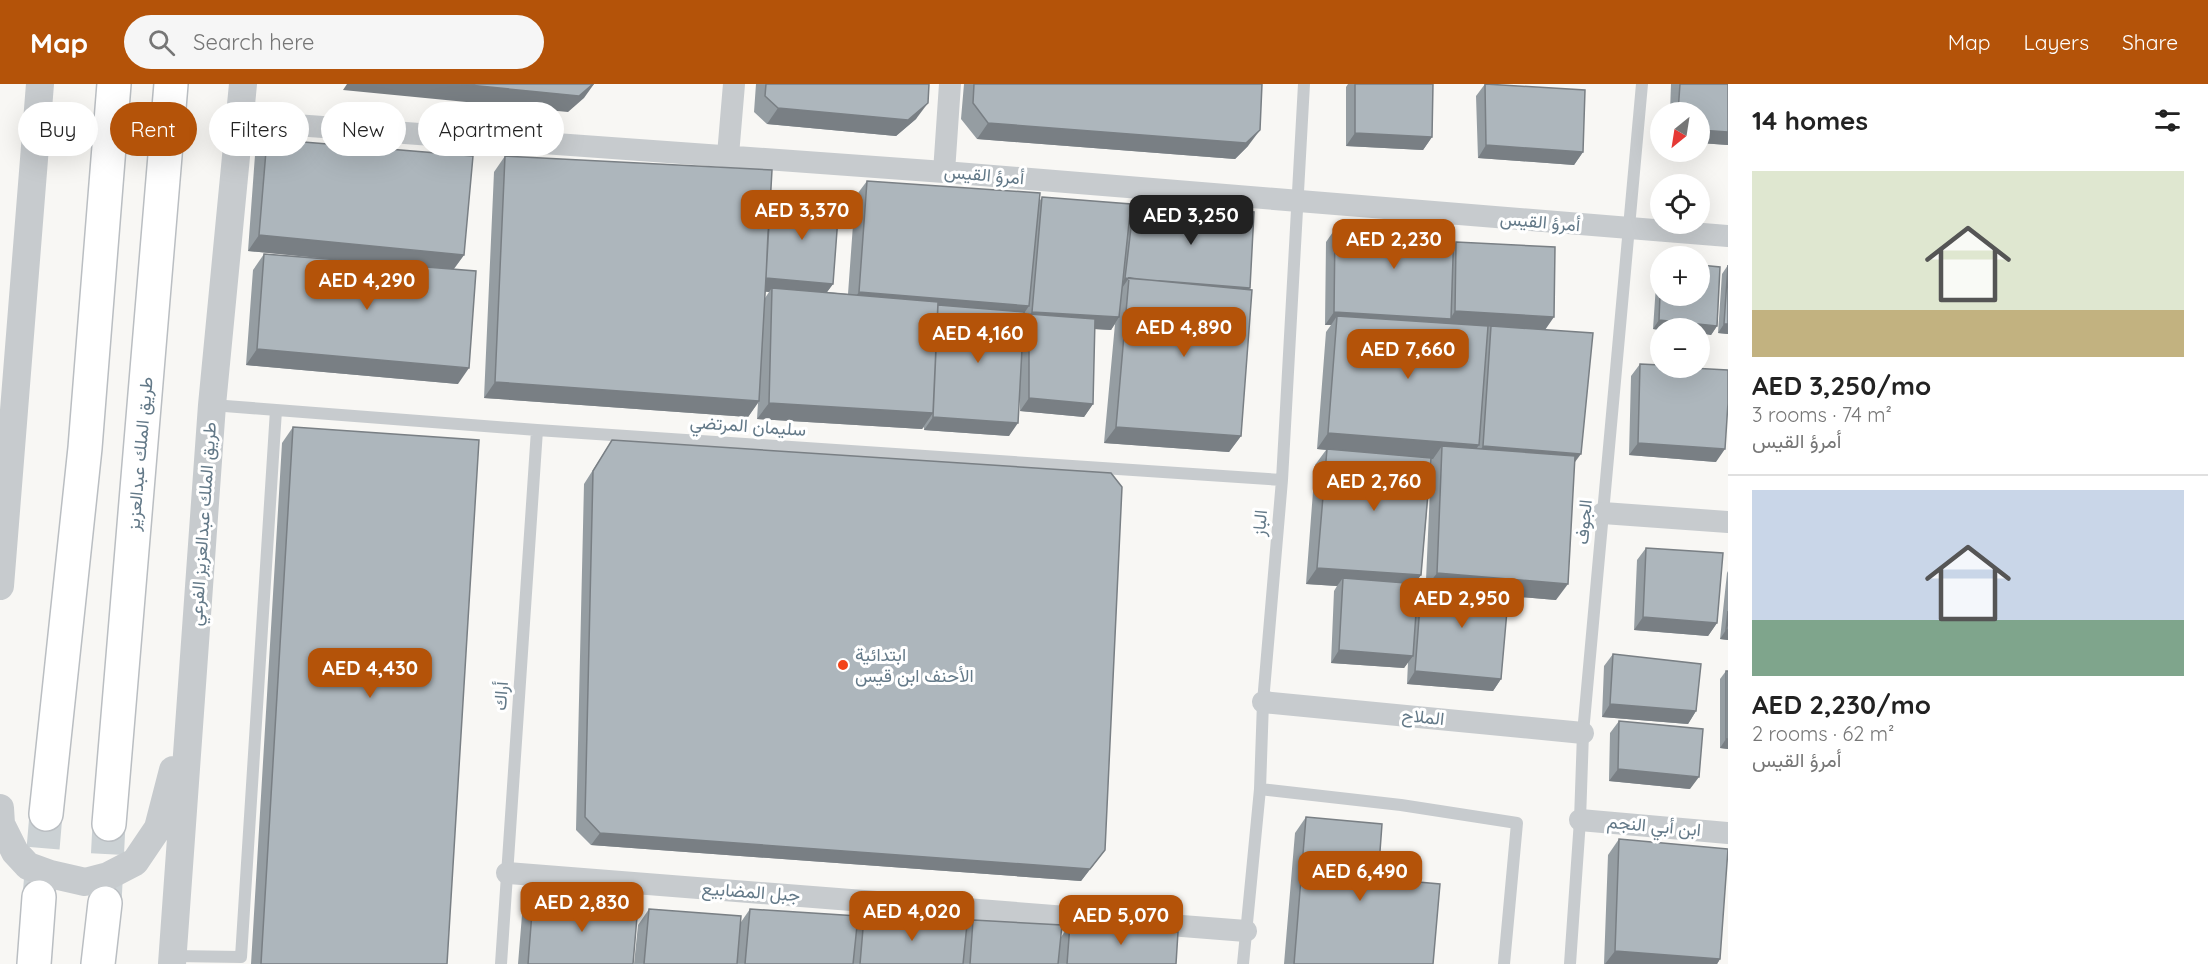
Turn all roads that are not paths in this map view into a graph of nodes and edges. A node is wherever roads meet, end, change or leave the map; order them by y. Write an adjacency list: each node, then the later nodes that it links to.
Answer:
1 (40, 84): 23 (street)
2 (114, 84): 29 (main road)
3 (171, 84): 31 (main road, طريق الملك عبدالعزيز)
4 (243, 84): 9 (street, طريق الملك عبدالعزيز الفرعي)
5 (734, 84): 11 (street)
6 (950, 84): 13 (street)
7 (1304, 84): 14 (lane, الباز)
8 (1642, 84): 15 (lane, الجوف)
9 (241, 102)
10 (309, 126): 11 (street, أمرؤ القيس)
11 (728, 155): 13 (street, أمرؤ القيس)
12 (236, 156): 17 (street, طريق الملك عبدالعزيز الفرعي)
13 (944, 172): 14 (street, أمرؤ القيس)
14 (1298, 202): 15 (street, أمرؤ القيس); 20 (lane, الباز)
15 (1629, 229): 16 (street, أمرؤ القيس); 21 (lane, الجوف)
16 (1728, 236)
17 (212, 405): 18 (lane, سليمان المرتضي); 25 (street, طريق الملك عبدالعزيز الفرعي)
18 (276, 410): 19 (lane, سليمان المرتضي); 37 (lane)
19 (537, 430): 20 (lane, سليمان المرتضي); 33 (lane, أراك)
20 (1281, 480): 24 (lane, الباز)
21 (1603, 513): 22 (street); 26 (lane, الجوف)
22 (1728, 522)
23 (0, 586)
24 (1263, 702): 26 (street, الملاح); 27 (lane, الباز)
25 (189, 716): 28 (street); 37 (street, طريق الملك عبدالعزيز الفرعي)
26 (1582, 733): 30 (lane, الجوف)
27 (1260, 789): 36 (lane, الباز); 42 (lane)
28 (0, 808)
29 (46, 814)
30 (1580, 820): 32 (street, ابن أبي النجم); 43 (lane, الجوف)
31 (108, 824)
32 (1728, 833)
33 (507, 873): 36 (street, جبل المضابيع); 40 (lane, أراك)
34 (39, 897): 38 (main road)
35 (105, 903): 39 (main road)
36 (1246, 931): 41 (lane, الباز)
37 (173, 960)
38 (34, 964)
39 (98, 964)
40 (501, 964)
41 (1243, 964)
42 (1504, 964)
43 (1570, 964)

